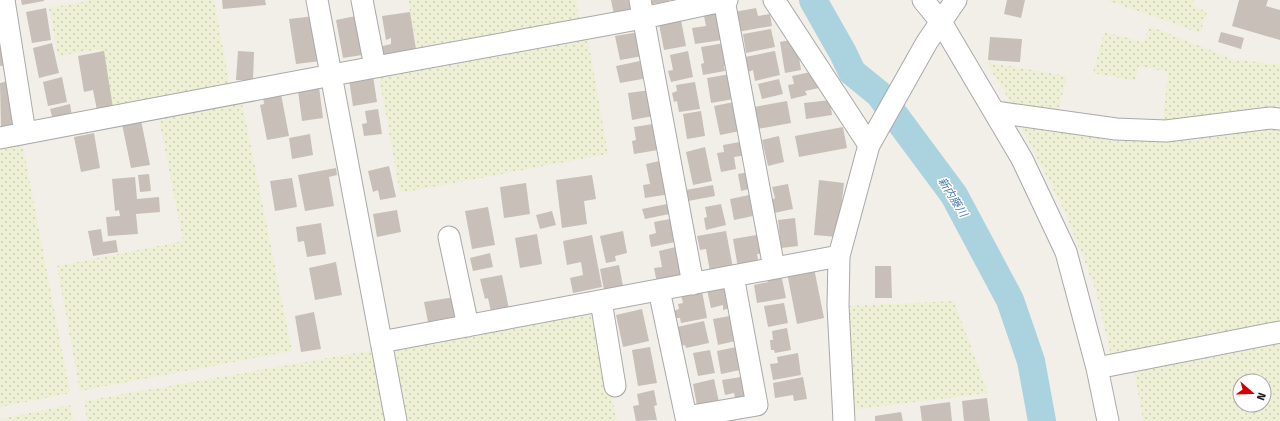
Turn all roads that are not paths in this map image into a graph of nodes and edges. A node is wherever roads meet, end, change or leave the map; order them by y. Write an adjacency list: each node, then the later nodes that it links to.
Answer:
1 (4, 0): 14 (street)
2 (317, 0): 11 (street)
3 (362, 0): 10 (street)
4 (725, 0): 8 (street); 19 (street)
5 (774, 0): 16 (street)
6 (923, 0): 9 (street)
7 (956, 0): 9 (street)
8 (641, 9): 10 (street); 21 (street)
9 (940, 22): 12 (street); 16 (street)
10 (376, 67): 11 (street)
11 (332, 74): 14 (street); 26 (street)
12 (995, 112): 13 (street); 27 (street)
13 (1280, 119)
14 (26, 133): 15 (street)
15 (0, 138)
16 (872, 139): 18 (street)
17 (449, 237): 24 (street)
18 (839, 256): 19 (street); 30 (street)
19 (774, 268): 20 (street)
20 (733, 276): 21 (street); 22 (street)
21 (693, 284): 22 (street)
22 (659, 290): 23 (street)
23 (601, 301): 24 (street); 28 (street)
24 (468, 326): 26 (street)
25 (1280, 332): 27 (street)
26 (381, 342): 29 (street)
27 (1097, 368): 31 (street)
28 (615, 386)
29 (396, 421)
30 (844, 421)
31 (1108, 421)

